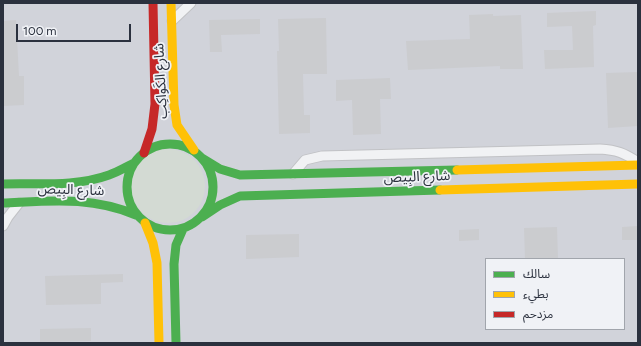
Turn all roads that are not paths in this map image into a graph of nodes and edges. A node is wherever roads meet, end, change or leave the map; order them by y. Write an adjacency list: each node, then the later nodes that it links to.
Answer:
1 (153, 3): 5 (street, شارع الكَواكِب)
2 (171, 3): 4 (street, شارع الكَواكِب)
3 (191, 3): 4 (street)
4 (172, 21): 6 (street, شارع الكَواكِب)
5 (144, 152): 6 (street); 9 (street)
6 (195, 152): 7 (street)
7 (202, 158): 11 (street, شارع البِيص); 17 (street)
8 (638, 162): 11 (street)
9 (134, 163): 12 (street, شارع البِيص); 16 (street)
10 (638, 165): 11 (street, شارع البِيص)
11 (293, 174)
12 (3, 184)
13 (638, 184): 17 (street, شارع البِيص)
14 (3, 203): 15 (street, شارع البِيص)
15 (19, 203): 16 (street, شارع البِيص); 19 (street)
16 (136, 215): 18 (street)
17 (202, 217): 20 (street)
18 (144, 223): 20 (street); 21 (street)
19 (3, 226)
20 (183, 229): 22 (street)
21 (159, 343)
22 (176, 343)

